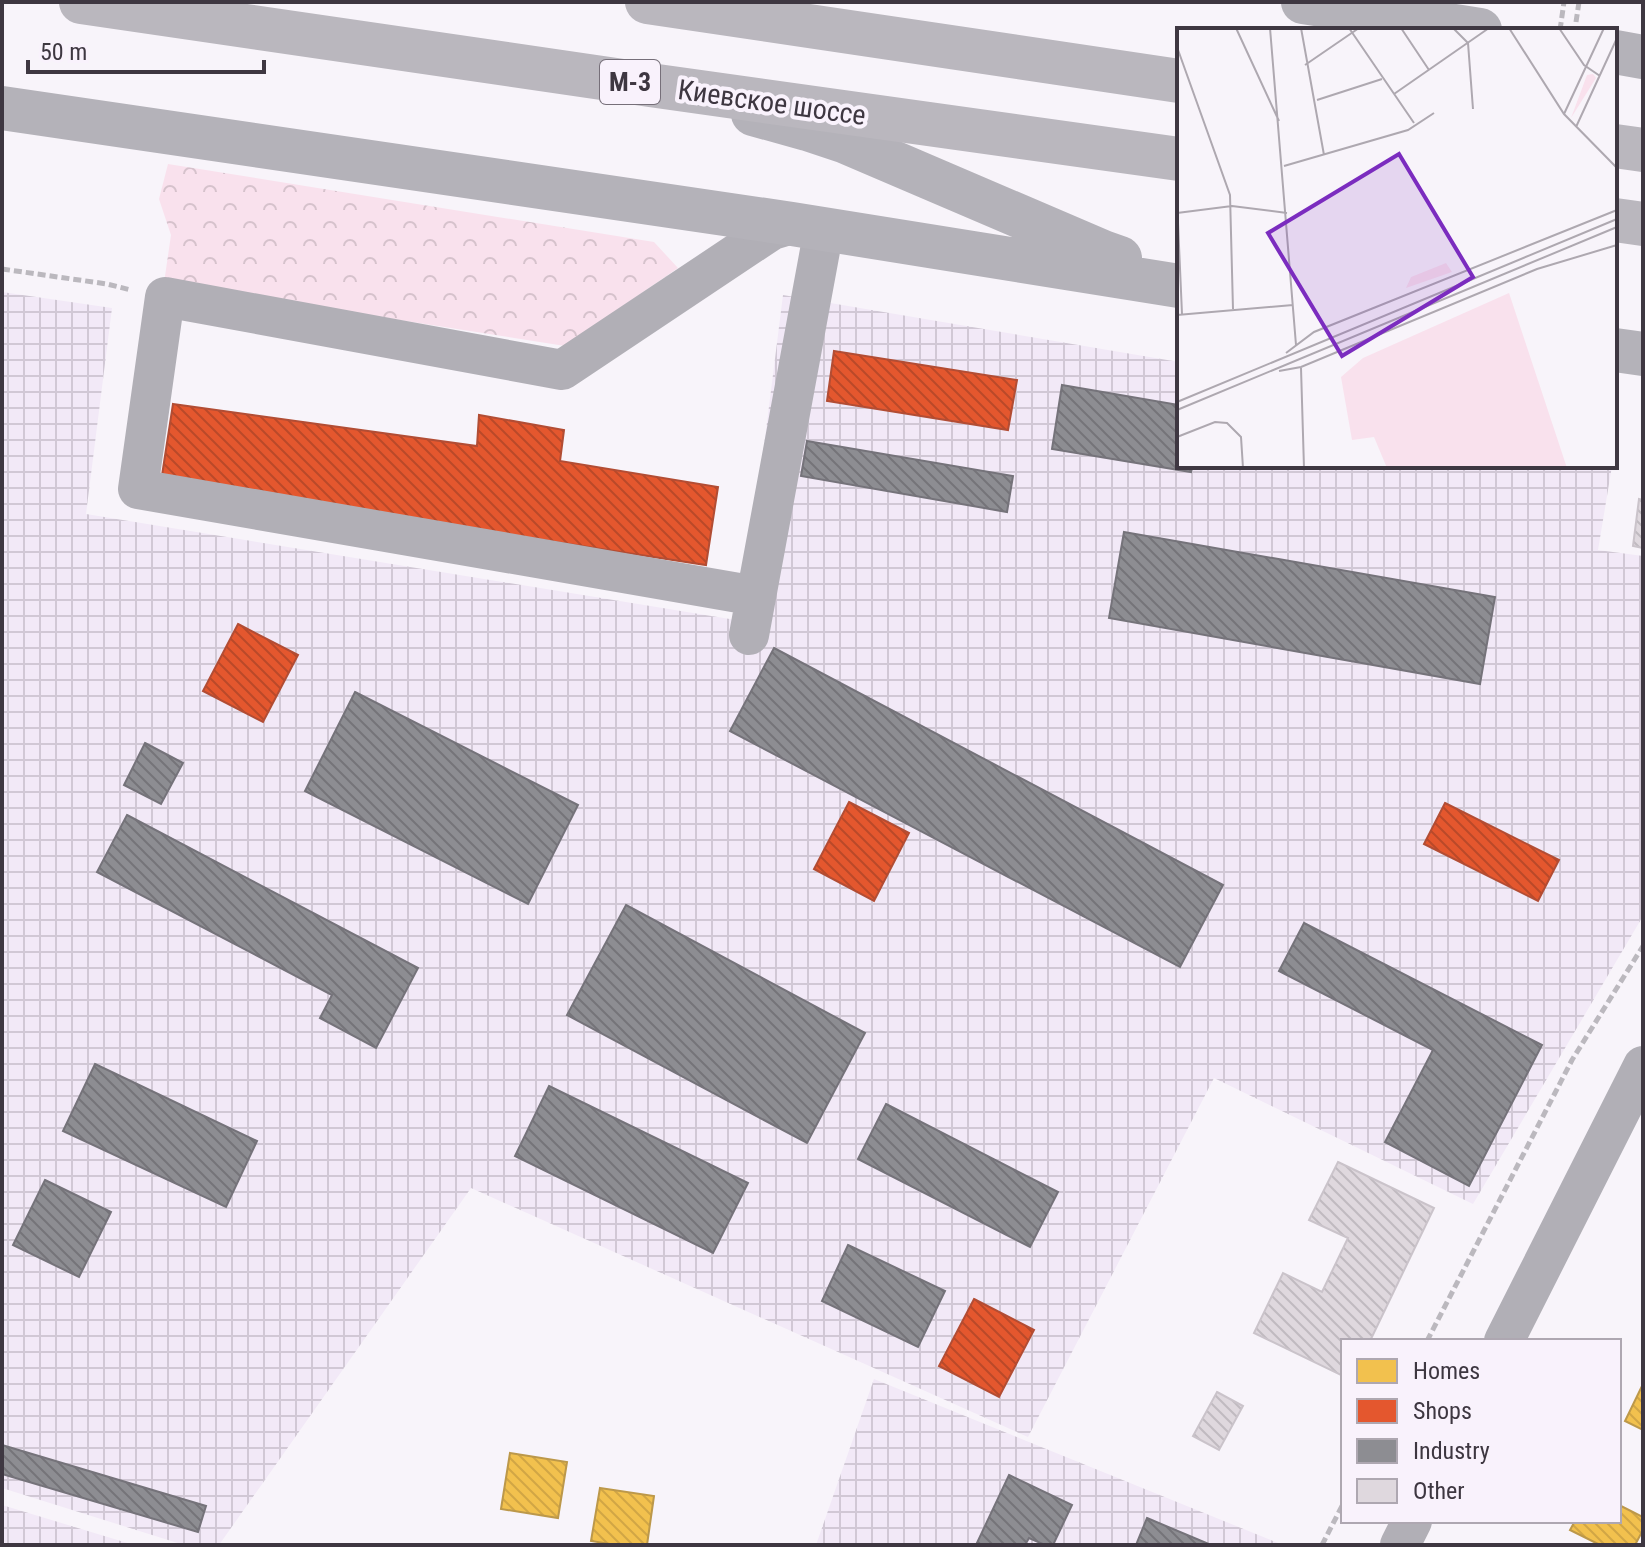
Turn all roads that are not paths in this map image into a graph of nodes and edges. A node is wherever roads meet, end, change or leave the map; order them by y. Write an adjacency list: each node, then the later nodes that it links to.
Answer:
1 (81, 2): 9 (highway, Киевское шоссе / М-3)
2 (647, 2): 8 (highway)
3 (1303, 2): 4 (main road)
4 (1360, 6): 5 (main road)
5 (1470, 28)
6 (1617, 52): 7 (main road)
7 (1643, 57)
8 (1177, 81)
9 (650, 85): 13 (highway, Киевское шоссе / М-3); 17 (main road)
10 (2, 108): 16 (main road)
11 (1617, 146): 12 (highway)
12 (1643, 150)
13 (1177, 159)
14 (1617, 220): 15 (highway)
15 (1643, 224)
16 (808, 226): 16 (street); 18 (main road)
17 (1177, 273)
18 (1177, 286)
19 (1617, 350): 20 (main road)
20 (1643, 354)
21 (1643, 1066): 22 (street)
22 (1505, 1339)
23 (1411, 1523): 24 (street)
24 (1400, 1545)

